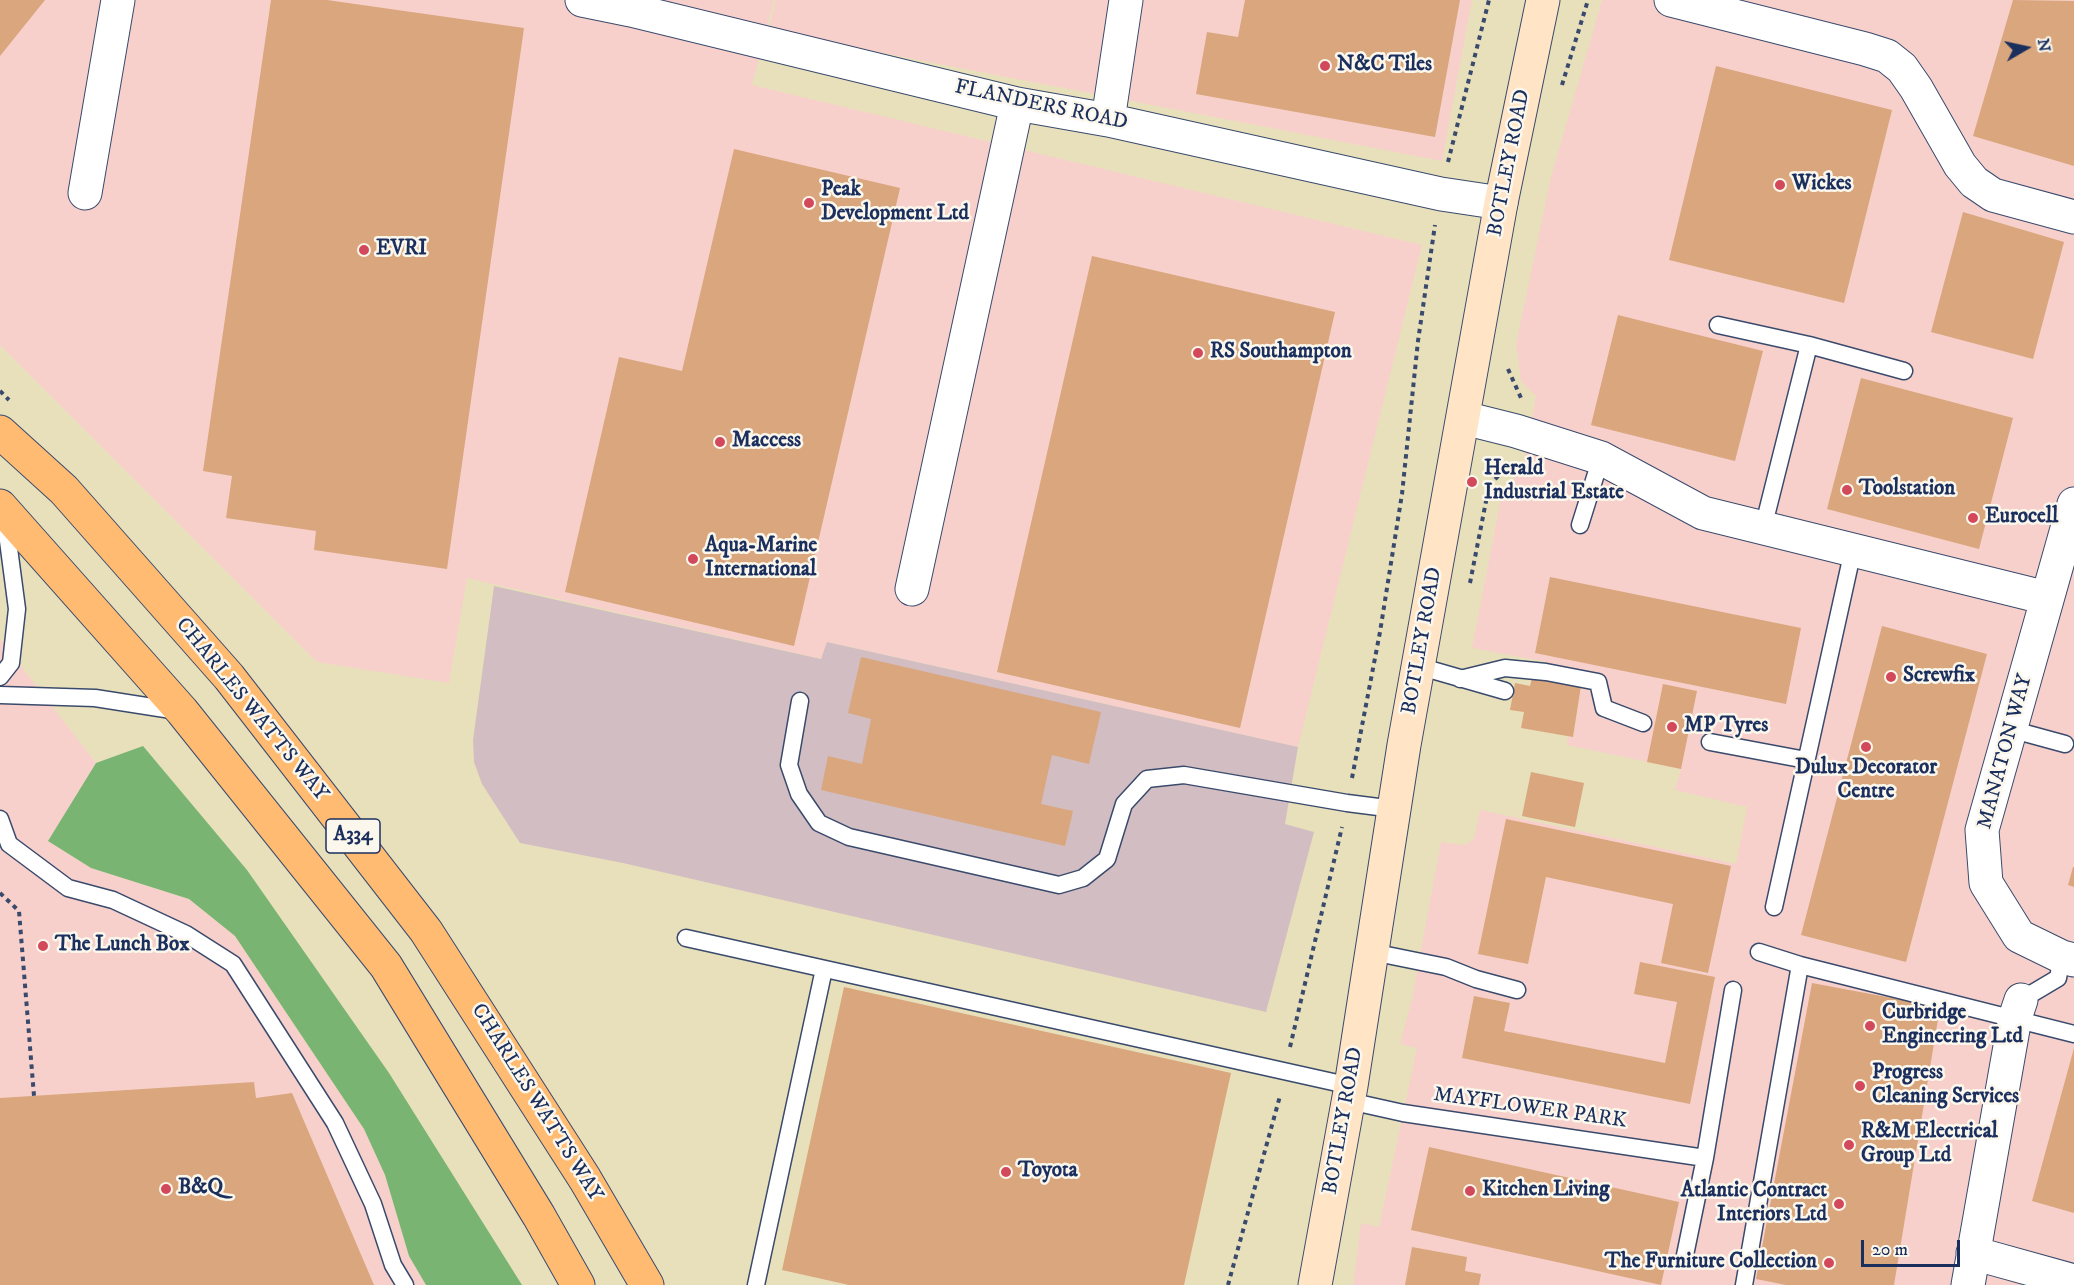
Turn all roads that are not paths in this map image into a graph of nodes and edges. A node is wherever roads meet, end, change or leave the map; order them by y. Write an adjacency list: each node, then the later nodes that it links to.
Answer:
1 (118, 0): 8 (street)
2 (582, 0): 6 (street, FLANDERS ROAD)
3 (1126, 0): 7 (street)
4 (1543, 0): 9 (main road, BOTLEY ROAD)
5 (1671, 0): 10 (street)
6 (1017, 104): 7 (street, FLANDERS ROAD); 23 (street)
7 (1108, 120): 9 (street, FLANDERS ROAD)
8 (85, 193)
9 (1501, 203): 14 (main road, BOTLEY ROAD)
10 (2074, 217)
11 (1718, 326): 12 (lane)
12 (1809, 345): 13 (lane); 20 (lane)
13 (1904, 371)
14 (1464, 418): 16 (street); 25 (main road, BOTLEY ROAD)
15 (0, 432): 57 (main road, CHARLES WATTS WAY / A334)
16 (1601, 458): 19 (lane); 20 (street)
17 (2074, 504): 21 (street, MANATON WAY)
18 (2, 508): 26 (lane); 31 (main road, A334)
19 (1580, 525)
20 (1763, 528): 22 (street)
21 (2069, 543): 24 (street, MANATON WAY)
22 (1853, 550): 24 (street); 36 (lane)
23 (912, 589)
24 (2048, 598): 33 (street, MANATON WAY)
25 (1418, 666): 27 (lane); 37 (main road, BOTLEY ROAD)
26 (0, 677)
27 (1460, 679): 28 (lane); 32 (lane)
28 (1505, 691)
29 (0, 695): 31 (lane)
30 (800, 701): 37 (lane)
31 (182, 711): 56 (main road, A334)
32 (1643, 723)
33 (2010, 729): 35 (lane); 43 (street, MANATON WAY)
34 (1710, 742): 36 (lane)
35 (2065, 744)
36 (1806, 760): 39 (lane)
37 (1394, 809): 41 (main road, BOTLEY ROAD)
38 (0, 819): 55 (lane)
39 (1774, 907)
40 (686, 938): 45 (lane, MAYFLOWER PARK)
41 (1372, 952): 46 (lane); 50 (main road, BOTLEY ROAD)
42 (1759, 952): 44 (lane)
43 (2068, 958): 48 (lane)
44 (1800, 965): 48 (lane); 60 (lane)
45 (824, 969): 50 (lane, MAYFLOWER PARK); 58 (lane)
46 (1517, 990)
47 (1733, 990): 51 (lane)
48 (2018, 1009): 49 (lane); 52 (street)
49 (2074, 1034)
50 (1350, 1094): 51 (lane, MAYFLOWER PARK); 59 (main road, BOTLEY ROAD)
51 (1705, 1158): 53 (lane)
52 (1973, 1253): 54 (street); 61 (street)
53 (1683, 1260)
54 (2074, 1281)
55 (405, 1285)
56 (578, 1285)
57 (647, 1285)
58 (756, 1285)
59 (1315, 1285)
60 (1744, 1285)
61 (1968, 1285)

